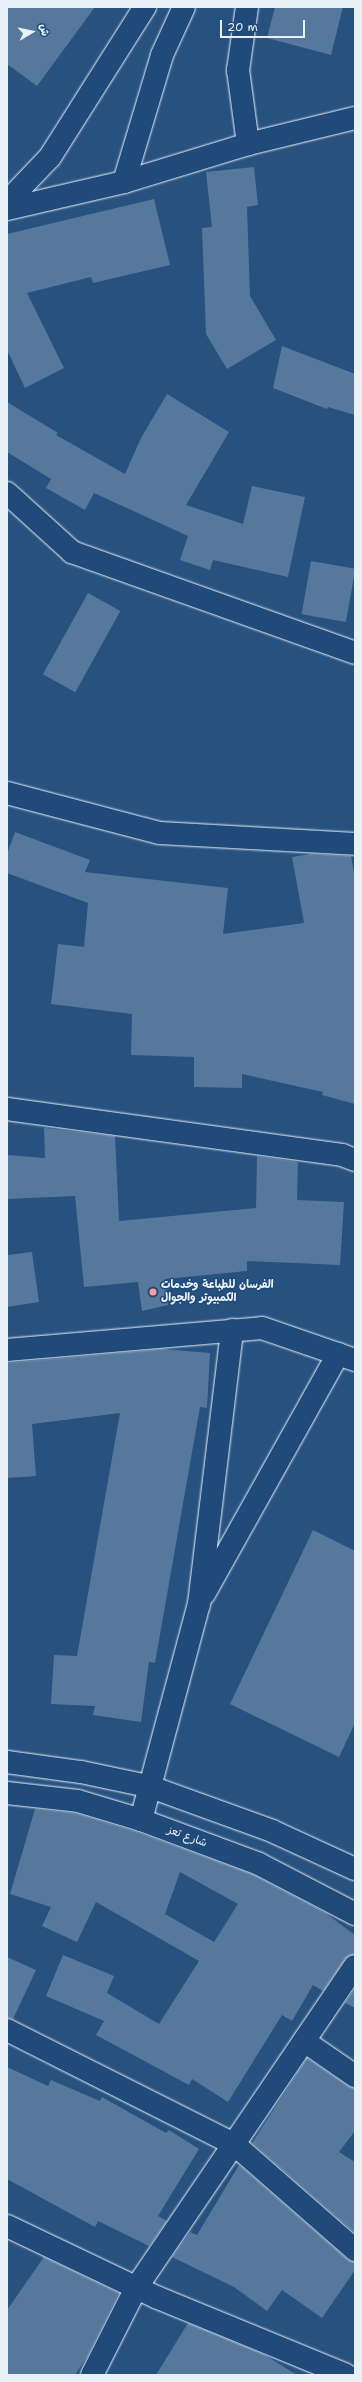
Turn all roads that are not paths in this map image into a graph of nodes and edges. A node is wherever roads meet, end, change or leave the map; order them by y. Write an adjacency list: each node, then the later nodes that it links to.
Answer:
1 (145, 7): 7 (street)
2 (184, 7): 6 (street)
3 (247, 7): 5 (street)
4 (355, 118): 5 (street)
5 (248, 144): 6 (street)
6 (124, 182): 8 (street)
7 (7, 202)
8 (7, 209)
9 (7, 493): 10 (street)
10 (355, 653)
11 (7, 793): 12 (street)
12 (355, 844)
13 (7, 1109): 14 (street)
14 (355, 1160)
15 (232, 1330): 16 (street); 17 (street); 18 (street)
16 (7, 1350)
17 (347, 1357): 18 (street)
18 (199, 1604): 20 (street)
19 (7, 1762): 20 (street)
20 (148, 1786): 22 (street); 23 (street)
21 (7, 1793): 22 (street, شارع تعز)
22 (141, 1820): 24 (street, شارع تعز)
23 (355, 1869)
24 (355, 1914)
25 (355, 1966): 27 (street)
26 (7, 2030): 29 (street)
27 (304, 2041): 28 (street); 29 (street)
28 (355, 2076)
29 (234, 2144): 31 (street); 32 (street)
30 (7, 2226): 32 (street)
31 (355, 2250)
32 (136, 2288): 33 (street); 34 (street)
33 (92, 2375)
34 (346, 2375)

